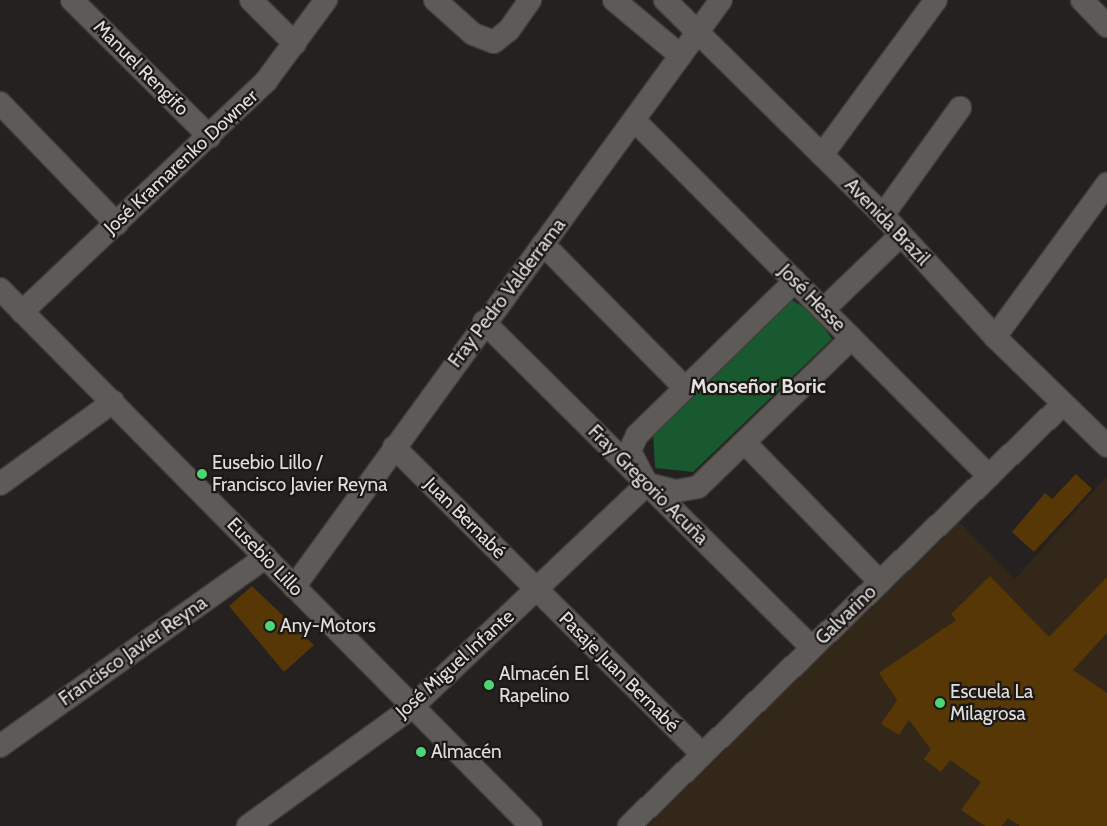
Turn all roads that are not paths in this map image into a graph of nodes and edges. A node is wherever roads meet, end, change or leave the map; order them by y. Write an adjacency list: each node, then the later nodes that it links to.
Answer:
1 (72, 0): 18 (street, Manuel Rengifo)
2 (251, 0): 13 (street)
3 (326, 0): 13 (street, José Kramarenko Downer)
4 (435, 0): 5 (street)
5 (530, 0)
6 (614, 0): 14 (street)
7 (665, 0): 12 (street, Avenida Brazil)
8 (721, 0): 12 (street, Fray Pedro Valderrama)
9 (936, 0): 19 (street)
10 (1082, 0): 11 (street)
11 (1107, 26)
12 (698, 33): 14 (street, Fray Pedro Valderrama); 19 (street, Avenida Brazil)
13 (295, 44): 18 (street, José Kramarenko Downer)
14 (681, 56): 17 (street, Fray Pedro Valderrama)
15 (0, 103): 22 (street)
16 (960, 108): 21 (street)
17 (634, 120): 24 (street, Fray Pedro Valderrama); 25 (street, José Hesse)
18 (210, 137): 22 (street, José Kramarenko Downer)
19 (822, 155): 21 (street, Avenida Brazil)
20 (1107, 184): 30 (street)
21 (883, 215): 23 (street, Avenida Brazil)
22 (116, 224): 28 (street, José Kramarenko Downer)
23 (901, 235): 27 (street); 30 (street, Avenida Brazil)
24 (543, 244): 29 (street, Fray Pedro Valderrama); 32 (street)
25 (795, 281): 27 (street, José Hesse); 32 (street)
26 (0, 289): 28 (street, Eusebio Lillo)
27 (823, 310): 31 (street, José Hesse)
28 (22, 312): 33 (street, Eusebio Lillo)
29 (484, 322): 37 (street, Fray Pedro Valderrama); 40 (street, Fray Gregorio Acuña)
30 (995, 337): 34 (street, Avenida Brazil)
31 (852, 338): 35 (street); 38 (street, José Hesse)
32 (685, 388): 40 (street)
33 (114, 402): 39 (street); 41 (street, Eusebio Lillo)
34 (1063, 404): 36 (street, Avenida Brazil); 38 (street, Galvarino)
35 (745, 443): 40 (street); 42 (street)
36 (1107, 446)
37 (394, 447): 43 (street, Fray Pedro Valderrama); 44 (street, Juan Bernabé)
38 (989, 476): 42 (street, Galvarino)
39 (0, 484)
40 (647, 484): 44 (street, José Miguel Infante); 45 (street, Fray Gregorio Acuña)
41 (266, 556): 43 (street, Eusebio Lillo); 47 (street, Francisco Javier Reyna)
42 (880, 582): 45 (street, Galvarino)
43 (294, 587): 46 (street, Eusebio Lillo)
44 (536, 589): 46 (street, José Miguel Infante); 48 (street, Pasaje Juan Bernabé)
45 (812, 648): 48 (street, Galvarino)
46 (411, 708): 49 (street, José Miguel Infante); 50 (street, Eusebio Lillo)
47 (0, 746)
48 (702, 754): 51 (street, Galvarino)
49 (248, 826)
50 (530, 826)
51 (628, 826)

